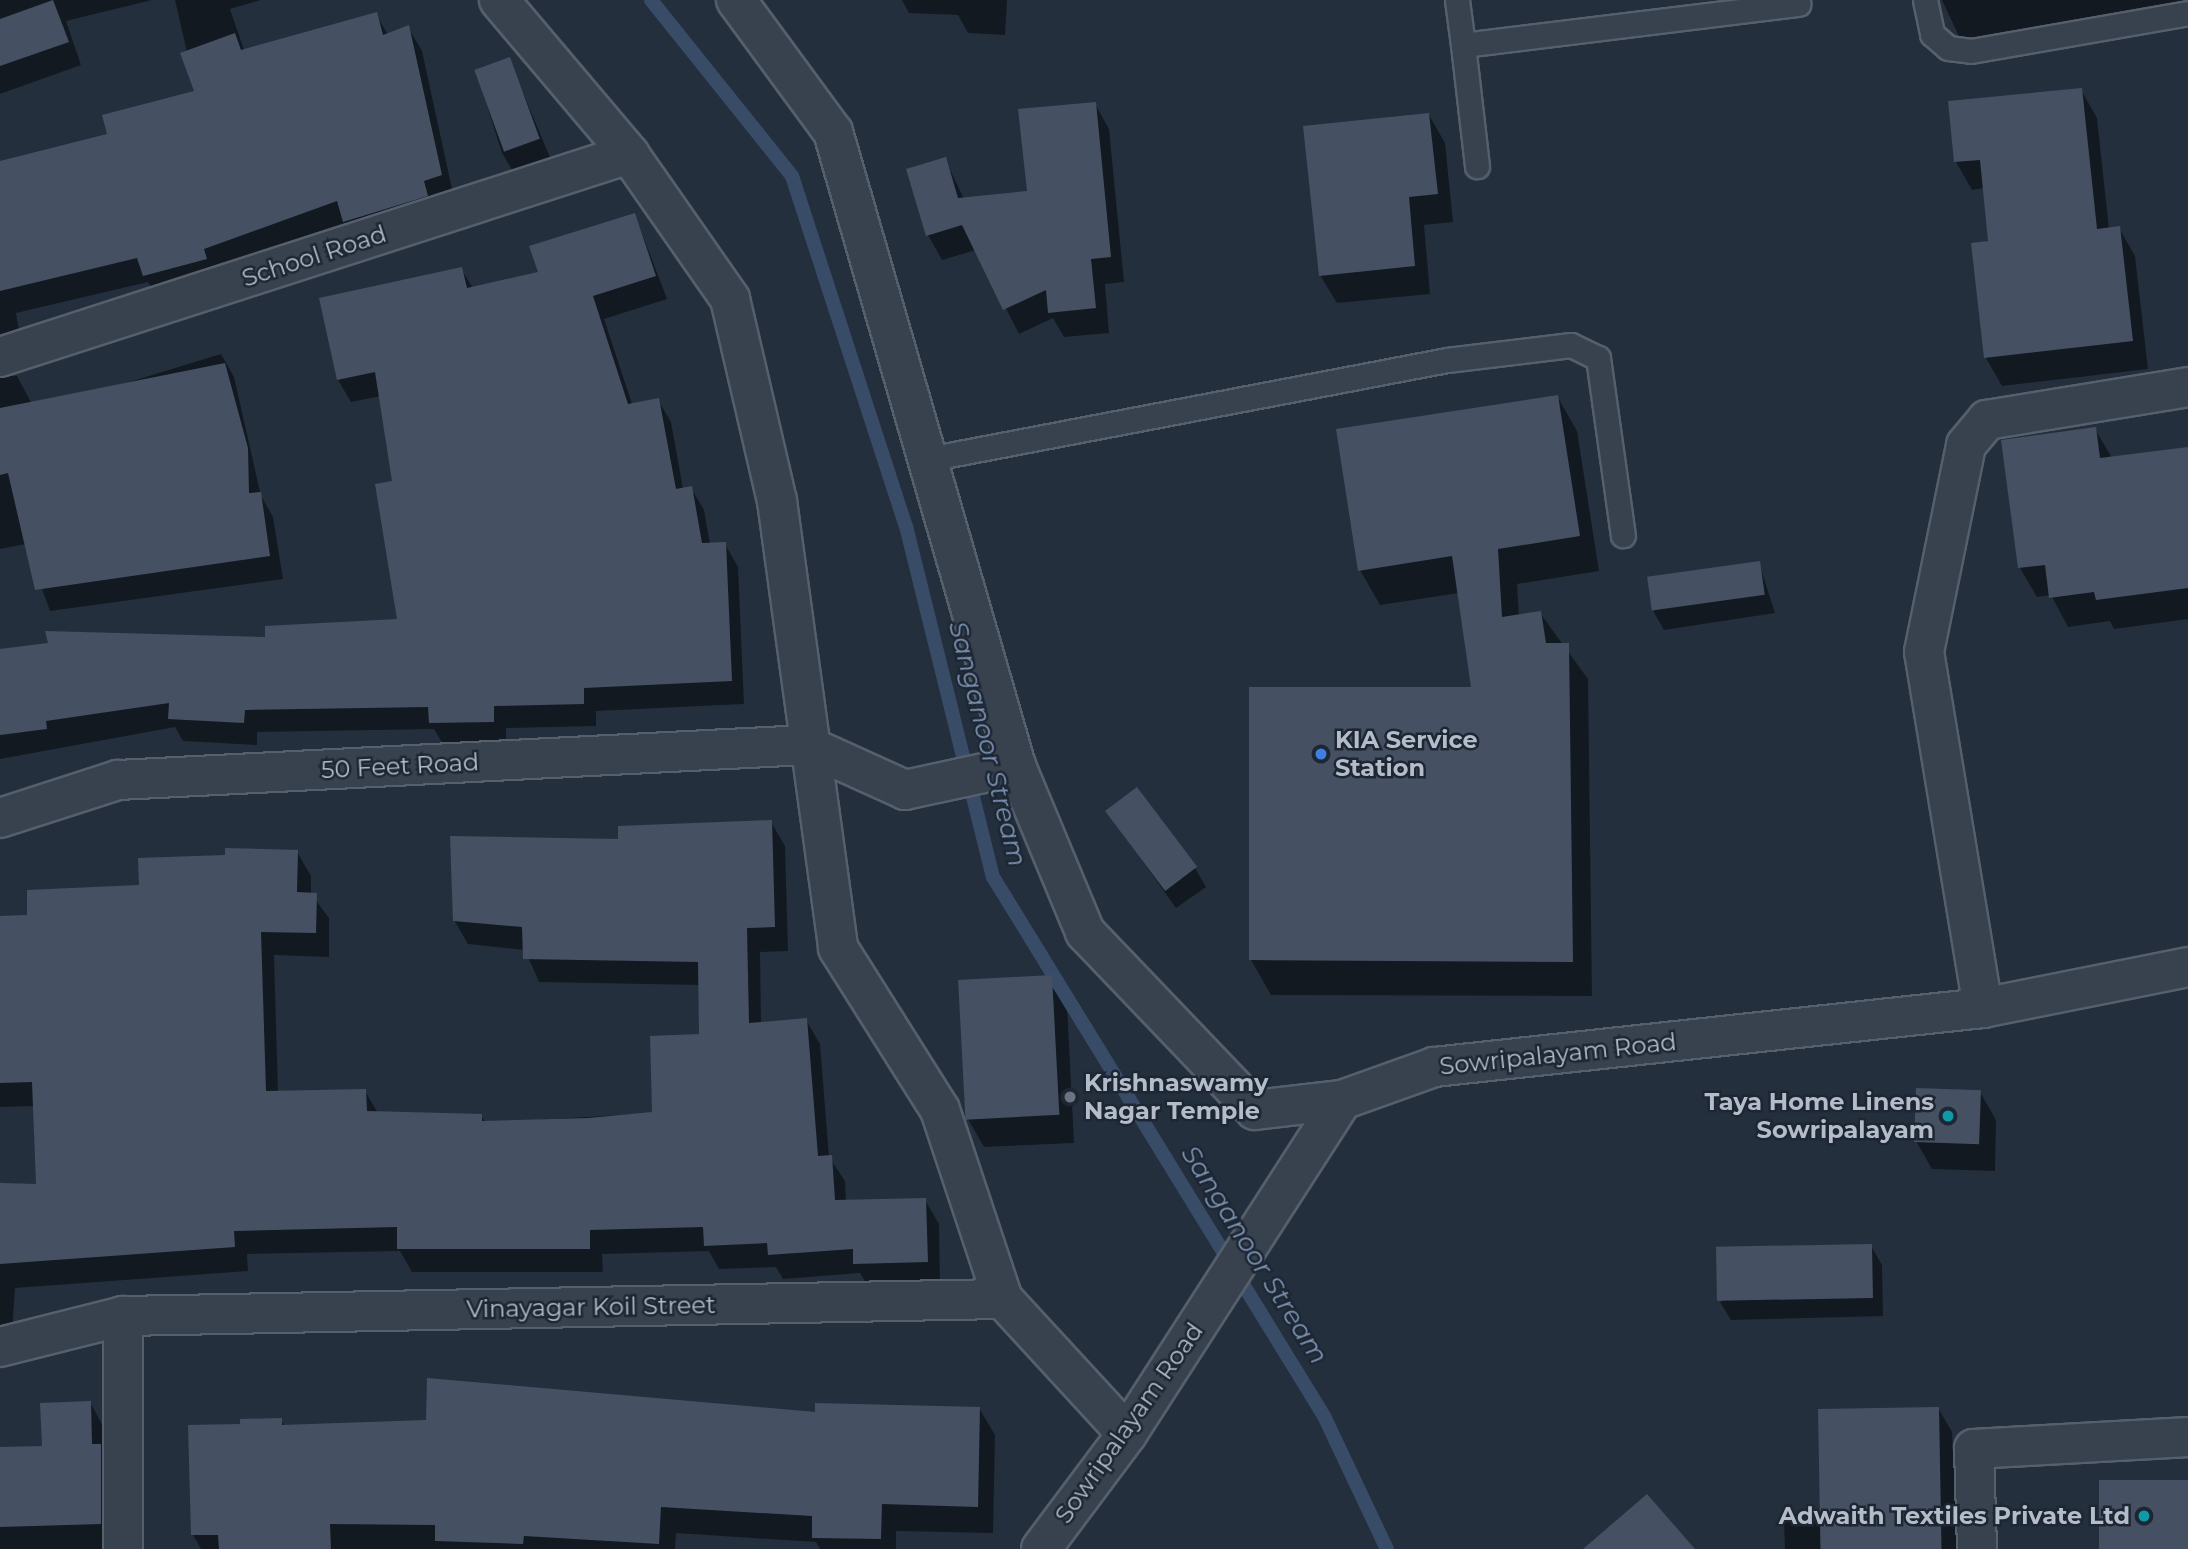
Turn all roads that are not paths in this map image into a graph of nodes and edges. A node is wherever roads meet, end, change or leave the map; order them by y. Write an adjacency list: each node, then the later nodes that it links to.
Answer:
1 (499, 0): 8 (street)
2 (736, 0): 12 (street)
3 (1457, 0): 7 (lane)
4 (1925, 0): 6 (lane)
5 (1799, 4): 7 (lane)
6 (2188, 13)
7 (1463, 45): 9 (lane)
8 (629, 154): 10 (street, School Road); 14 (street)
9 (1477, 166)
10 (0, 357)
11 (2188, 387): 18 (street)
12 (928, 458): 13 (lane); 15 (street)
13 (1623, 535)
14 (806, 745): 15 (street); 16 (street, 50 Feet Road); 20 (street)
15 (1016, 765): 19 (street)
16 (0, 818)
17 (2188, 967): 18 (street, Sowripalayam Road)
18 (1983, 1008): 19 (street, Sowripalayam Road)
19 (1342, 1100): 23 (street, Sowripalayam Road)
20 (1003, 1299): 21 (street, Vinayagar Koil Street); 23 (street)
21 (123, 1315): 22 (street, Vinayagar Koil Street); 25 (street)
22 (0, 1347)
23 (1127, 1434): 26 (street, Sowripalayam Road)
24 (2188, 1437): 27 (street)
25 (123, 1549)
26 (1041, 1549)
27 (1977, 1549)

